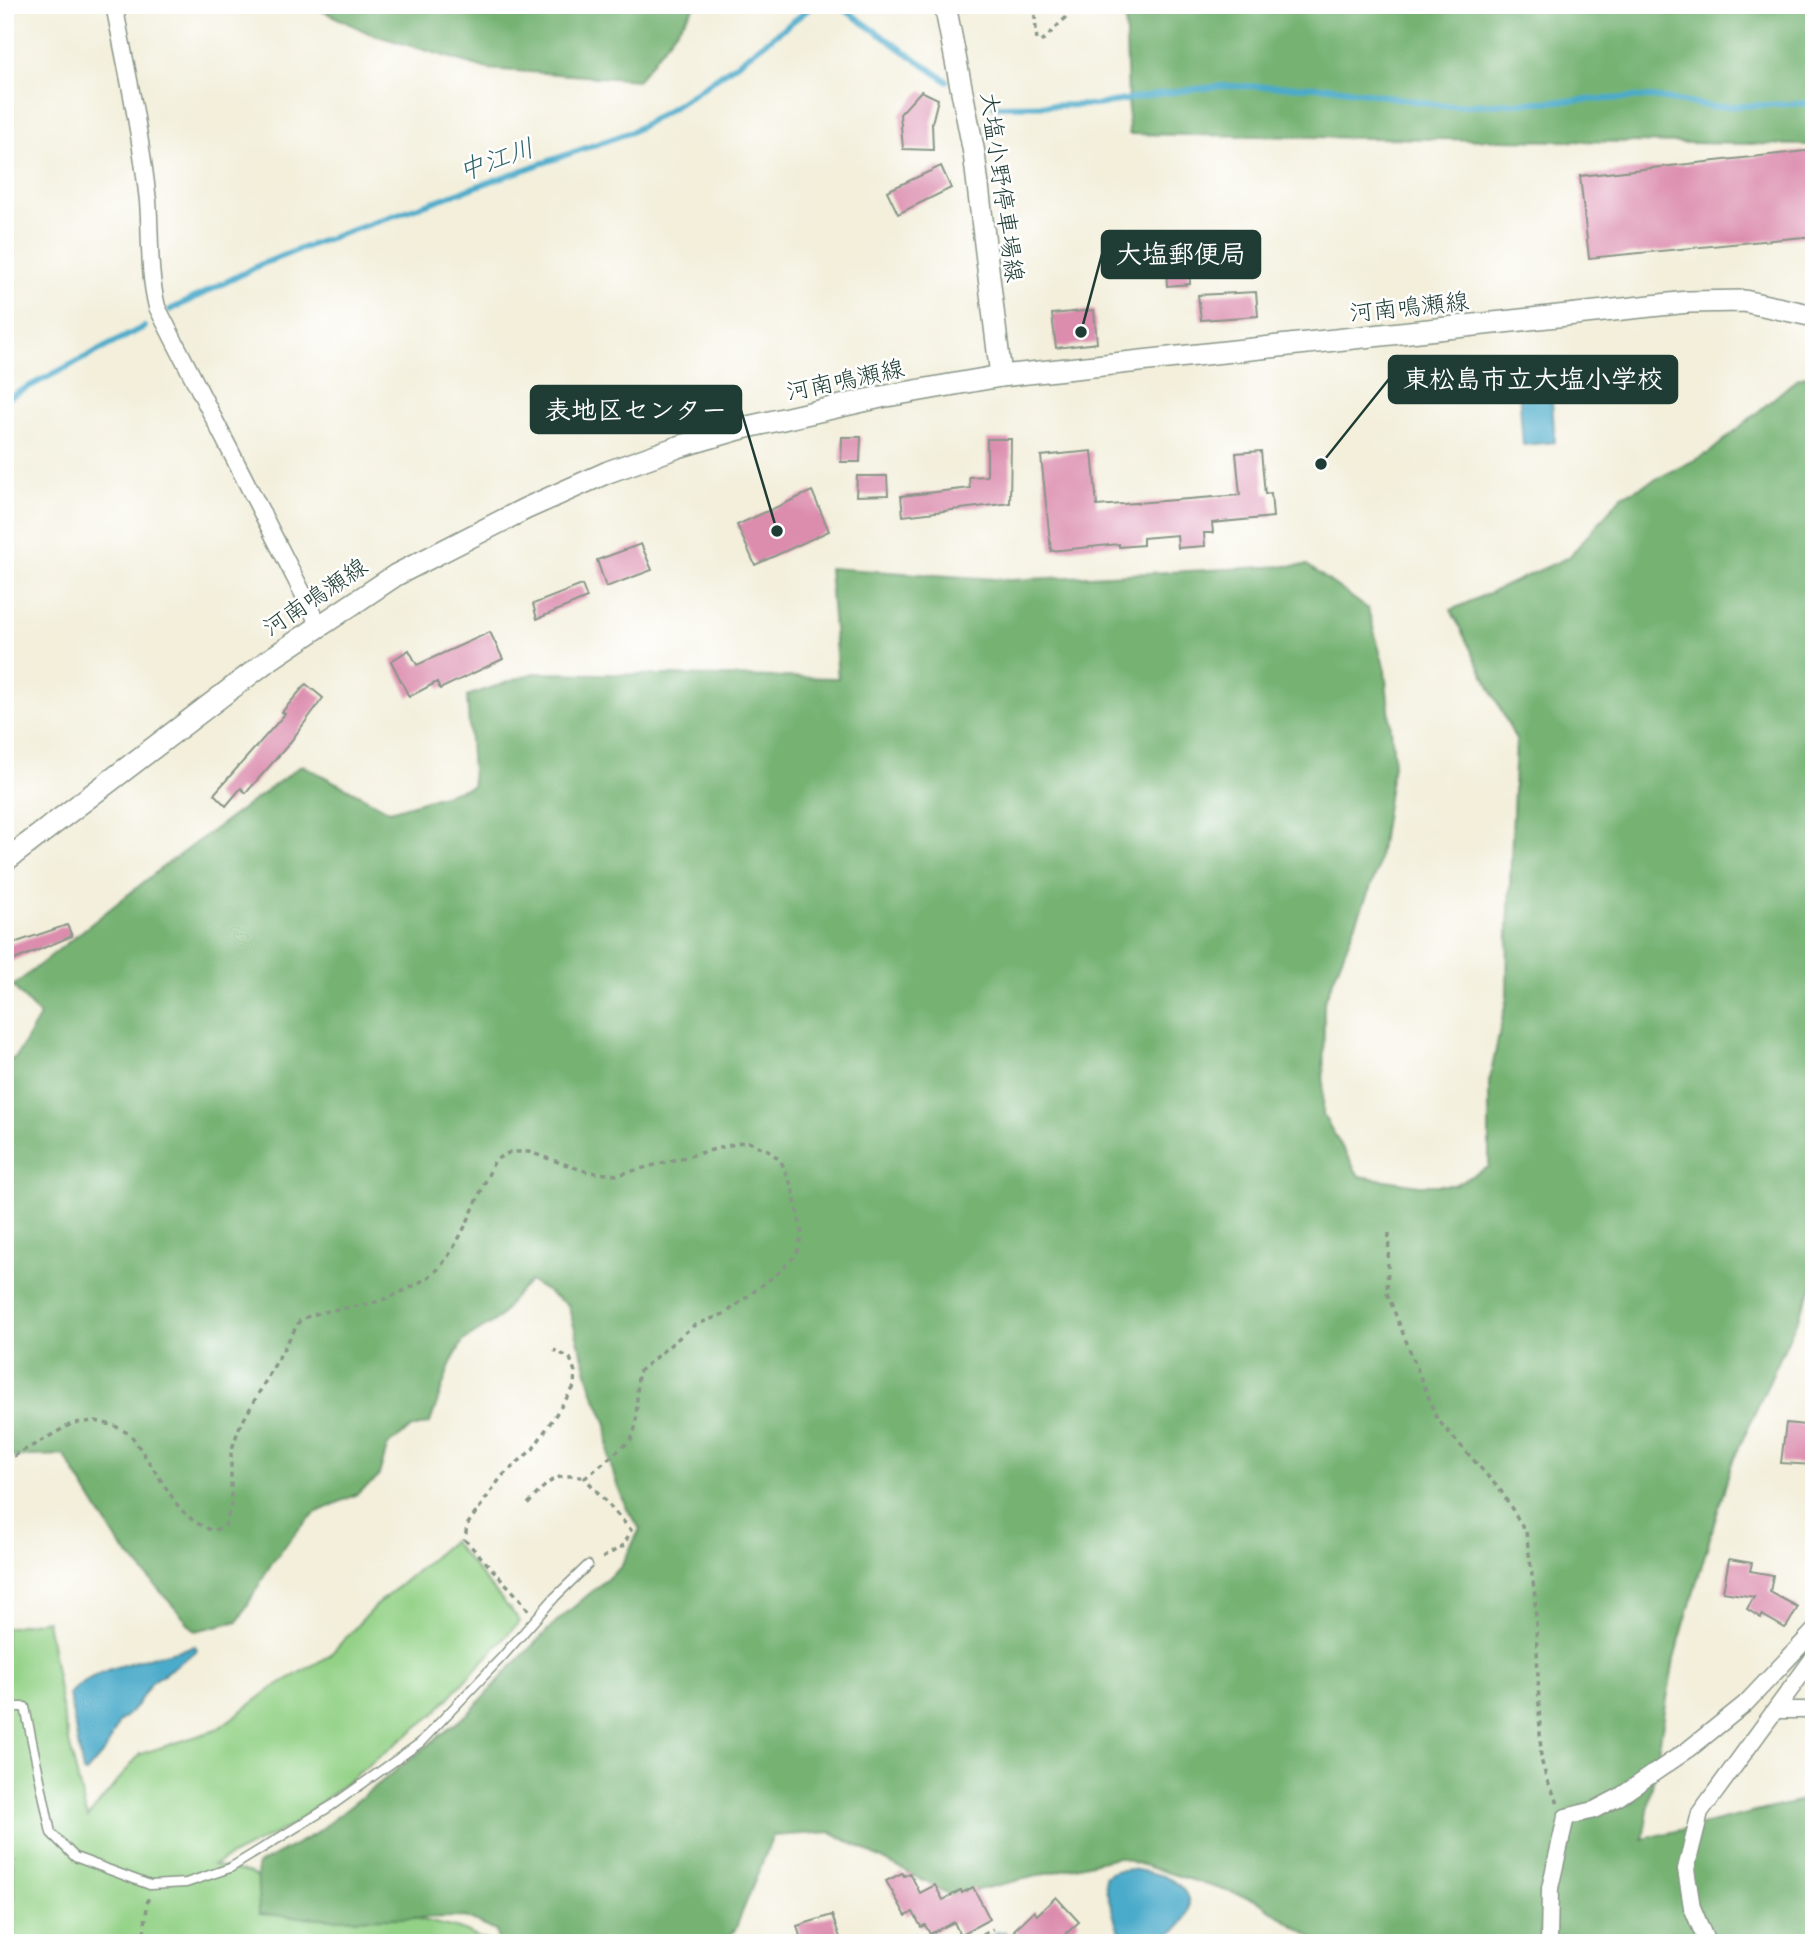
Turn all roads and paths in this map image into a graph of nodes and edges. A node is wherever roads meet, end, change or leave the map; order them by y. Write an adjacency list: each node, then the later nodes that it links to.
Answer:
1 (114, 5): 7 (street)
2 (945, 5): 6 (main road, 大塩小野停車場線)
3 (1034, 5): 4 (path)
4 (1079, 5)
5 (1814, 316): 6 (main road, 河南鳴瀬線)
6 (1001, 376): 7 (main road, 河南鳴瀬線)
7 (319, 625): 8 (main road, 河南鳴瀬線)
8 (5, 861)
9 (1389, 1233): 21 (path)
10 (554, 1350): 15 (path)
11 (5, 1461): 12 (path)
12 (585, 1478): 13 (path); 14 (path)
13 (528, 1504)
14 (588, 1565): 15 (lane)
15 (535, 1620): 22 (lane)
16 (1814, 1631): 21 (street)
17 (1814, 1657): 19 (street)
18 (5, 1707): 22 (lane)
19 (1776, 1710): 20 (street); 27 (street)
20 (1814, 1710)
21 (1566, 1817): 26 (street)
22 (150, 1885): 24 (path)
23 (993, 1928): 25 (path)
24 (143, 1943)
25 (965, 1943)
26 (1549, 1943)
27 (1707, 1943)

